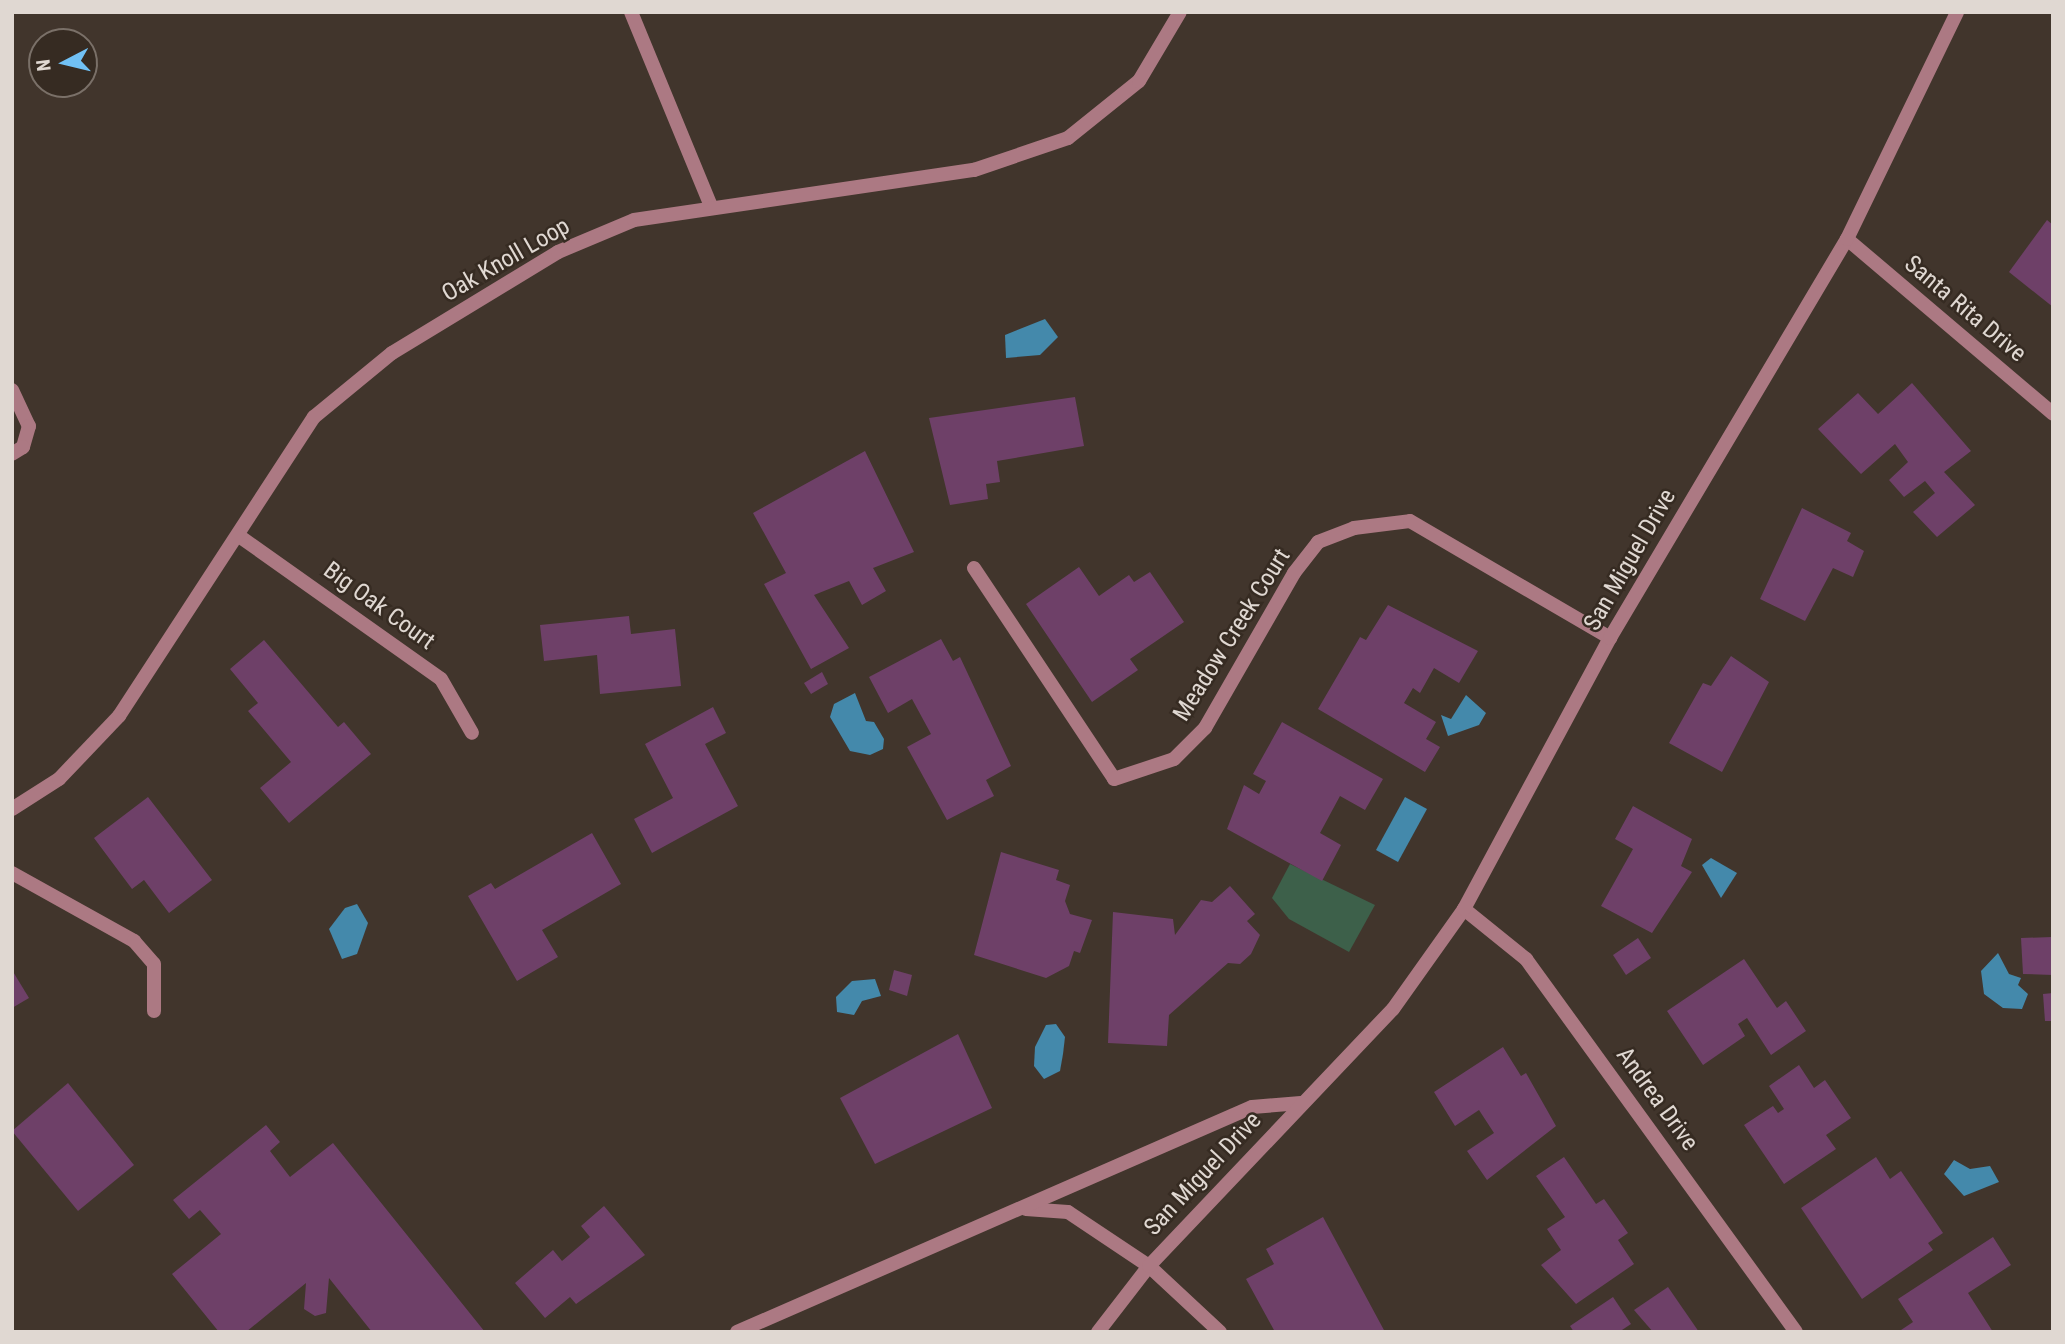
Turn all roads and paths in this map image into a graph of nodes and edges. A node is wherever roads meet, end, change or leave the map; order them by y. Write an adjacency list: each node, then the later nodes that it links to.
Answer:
1 (631, 12): 4 (street)
2 (1180, 12): 4 (street, Oak Knoll Loop)
3 (1957, 12): 5 (street, San Miguel Drive)
4 (710, 204): 9 (street, Oak Knoll Loop)
5 (1847, 239): 7 (street, Santa Rita Drive); 11 (street, San Miguel Drive)
6 (12, 390): 8 (street)
7 (2053, 414)
8 (12, 454)
9 (239, 536): 12 (street, Big Oak Court); 13 (street, Oak Knoll Loop)
10 (974, 568): 11 (street, Meadow Creek Court)
11 (1610, 638): 15 (street, San Miguel Drive)
12 (472, 733)
13 (12, 809)
14 (12, 873): 16 (street)
15 (1464, 909): 17 (street, San Miguel Drive); 23 (street, Andrea Drive)
16 (154, 1011)
17 (1301, 1103): 18 (street, San Miguel Drive); 19 (street, San Miguel Drive)
18 (1024, 1208): 19 (street, San Miguel Drive); 20 (street, San Miguel Drive)
19 (1149, 1266): 21 (street); 22 (street)
20 (737, 1332)
21 (1098, 1332)
22 (1220, 1332)
23 (1796, 1332)

